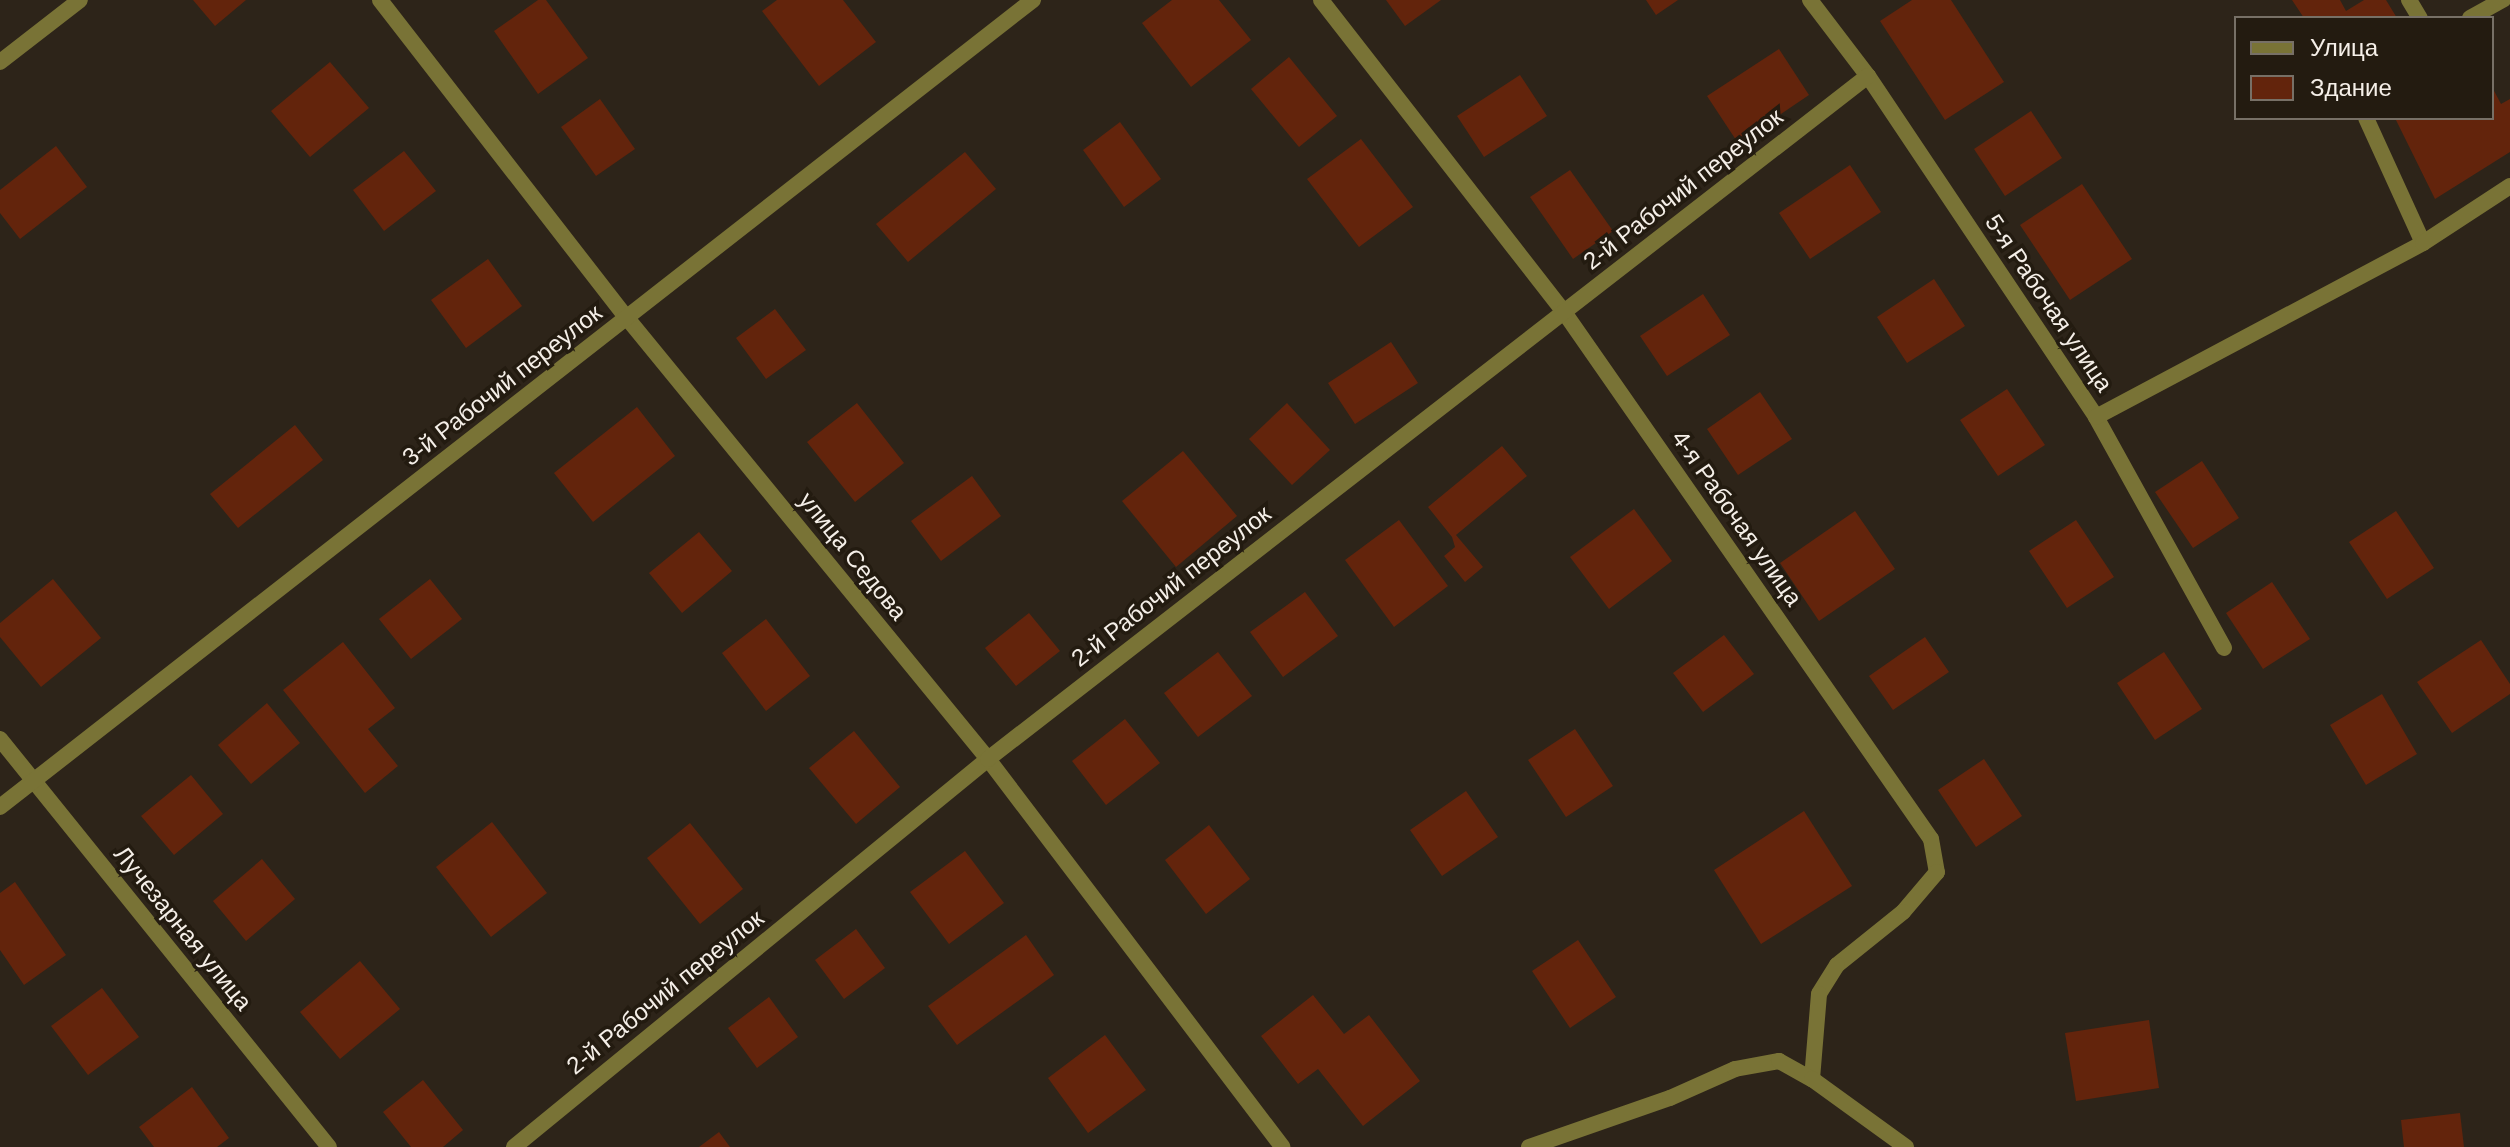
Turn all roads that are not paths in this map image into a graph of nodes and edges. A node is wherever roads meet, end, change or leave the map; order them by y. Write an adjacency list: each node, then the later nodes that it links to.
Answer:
1 (80, 0): 8 (street)
2 (380, 0): 14 (street, улица Седова)
3 (1033, 0): 14 (street, 3-й Рабочий переулок)
4 (1321, 0): 13 (street, 4-я Рабочая улица)
5 (1810, 0): 9 (street, 5-я Рабочая улица)
6 (2503, 0): 7 (street)
7 (2474, 16)
8 (0, 62)
9 (1868, 76): 13 (street, 2-й Рабочий переулок); 15 (street, 5-я Рабочая улица)
10 (2367, 120): 12 (street)
11 (2510, 186): 12 (street)
12 (2423, 243): 15 (street)
13 (1564, 312): 18 (street, 2-й Рабочий переулок); 21 (street, 4-я Рабочая улица)
14 (627, 318): 18 (street, улица Седова); 19 (street, 3-й Рабочий переулок)
15 (2096, 417): 16 (street, 5-я Рабочая улица)
16 (2224, 648)
17 (0, 739): 19 (street, Лучезарная улица)
18 (988, 759): 23 (street, 2-й Рабочий переулок); 24 (street, улица Седова)
19 (33, 780): 20 (street, 3-й Рабочий переулок); 22 (street, Лучезарная улица)
20 (0, 807)
21 (1812, 1079): 25 (street); 26 (street)
22 (329, 1147)
23 (514, 1147)
24 (1283, 1147)
25 (1529, 1147)
26 (1906, 1147)

